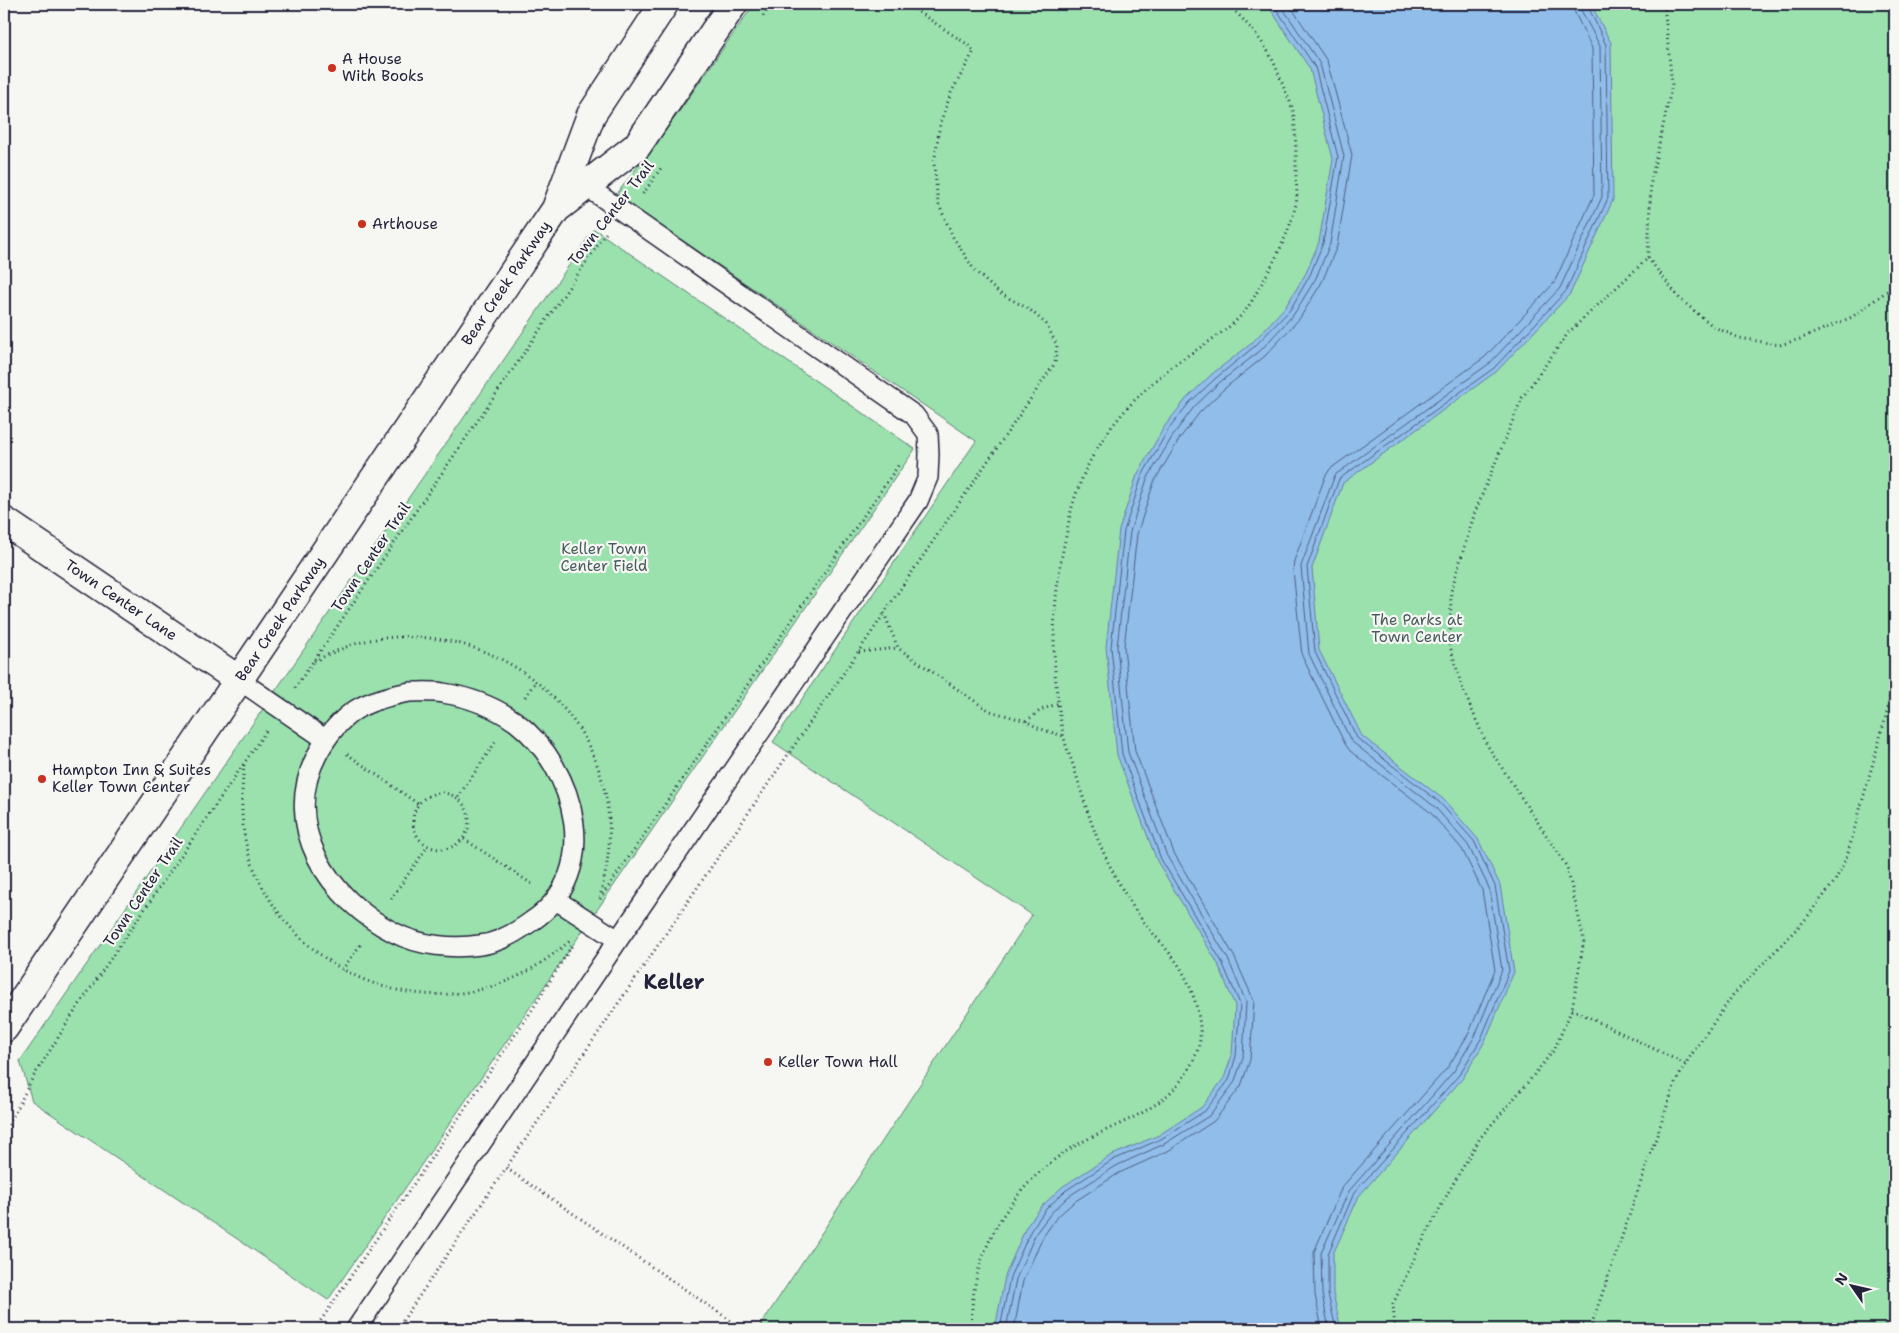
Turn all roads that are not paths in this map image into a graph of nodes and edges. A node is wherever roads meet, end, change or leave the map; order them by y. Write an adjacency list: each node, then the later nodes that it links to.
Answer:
1 (664, 4): 4 (main road, Bear Creek Parkway)
2 (733, 4): 3 (main road, Bear Creek Parkway)
3 (586, 186): 4 (main road, Bear Creek Parkway); 9 (lane)
4 (556, 209): 6 (main road, Bear Creek Parkway)
5 (4, 521): 6 (main road, Town Center Lane)
6 (238, 680): 7 (lane); 10 (main road, Bear Creek Parkway)
7 (326, 740): 8 (lane); 8 (lane)
8 (556, 900): 9 (lane)
9 (618, 940): 11 (lane)
10 (4, 1028)
11 (356, 1329)

